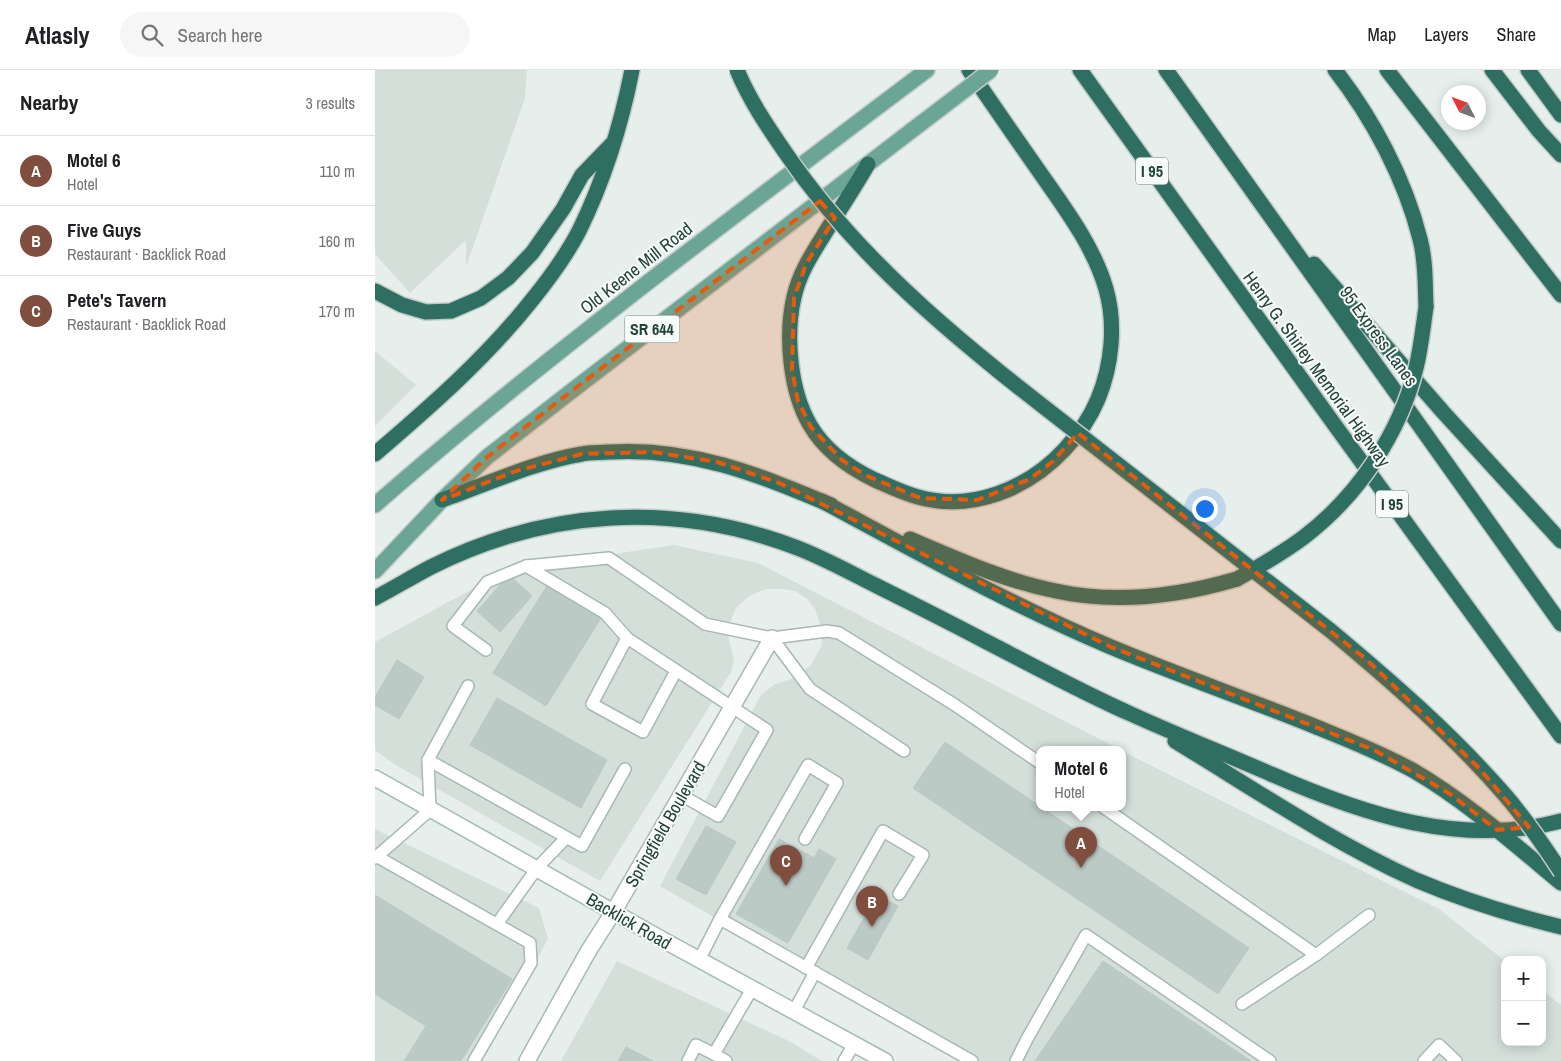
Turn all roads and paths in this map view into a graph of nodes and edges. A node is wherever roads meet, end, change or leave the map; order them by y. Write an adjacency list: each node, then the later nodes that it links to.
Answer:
1 (632, 70): 13 (highway)
2 (737, 70): 49 (highway, bridge)
3 (927, 70): 22 (main road, Old Keene Mill Road / SR 644)
4 (969, 70): 15 (highway)
5 (991, 70): 15 (main road, SR 644, bridge)
6 (1080, 70): 35 (highway, Henry G. Shirley Memorial Highway / I 95)
7 (1166, 70): 16 (highway, 95 Express Lanes)
8 (1335, 70): 21 (highway, bridge)
9 (1387, 70): 18 (highway)
10 (1492, 70): 14 (highway)
11 (1528, 70): 12 (highway)
12 (1561, 115)
13 (616, 139): 17 (highway); 19 (highway)
14 (1561, 155)
15 (868, 164): 20 (main road, SR 644)
16 (1255, 195): 23 (highway); 27 (highway, 95 Express Lanes)
17 (375, 291)
18 (1561, 295)
19 (375, 454)
20 (442, 500): 21 (highway); 25 (main road, SR 644)
21 (822, 501): 50 (highway)
22 (375, 505)
23 (1561, 541)
24 (526, 566): 28 (lane); 29 (lane); 30 (lane)
25 (375, 571)
26 (375, 598): 34 (highway)
27 (1561, 624)
28 (627, 638): 31 (lane); 31 (lane)
29 (772, 638): 33 (main road, Springfield Boulevard); 36 (lane); 38 (lane)
30 (486, 650)
31 (676, 671): 33 (lane)
32 (468, 686): 37 (lane)
33 (732, 708): 41 (main road, Springfield Boulevard); 41 (lane)
34 (1129, 714): 44 (highway); 56 (highway)
35 (1561, 736)
36 (904, 751)
37 (428, 760): 42 (lane); 45 (lane)
38 (1036, 760)
39 (625, 769): 45 (lane)
40 (375, 778): 42 (main road, Backlick Road)
41 (681, 796): 52 (main road, Springfield Boulevard)
42 (430, 810): 47 (lane); 48 (main road, Backlick Road)
43 (1109, 811): 57 (lane)
44 (1561, 821)
45 (566, 838): 48 (lane)
46 (805, 839): 54 (lane)
47 (376, 857): 55 (lane)
48 (537, 868): 52 (main road, Backlick Road); 55 (lane)
49 (1561, 872)
50 (1561, 883)
51 (899, 894): 59 (lane)
52 (614, 911): 58 (main road, Backlick Road); 66 (main road, Springfield Boulevard)
53 (1369, 916): 57 (lane)
54 (720, 919): 58 (lane); 59 (lane)
55 (497, 924): 65 (lane)
56 (1561, 927)
57 (1316, 954): 61 (lane)
58 (699, 960): 60 (main road, Backlick Road)
59 (810, 970): 62 (lane); 71 (lane)
60 (752, 989): 62 (main road, Backlick Road); 64 (lane)
61 (1242, 1004)
62 (794, 1011): 63 (main road, Backlick Road)
63 (853, 1044): 69 (lane); 70 (main road, Backlick Road)
64 (714, 1054): 67 (lane); 68 (lane)
65 (474, 1061)
66 (527, 1061)
67 (688, 1061)
68 (726, 1061)
69 (844, 1061)
70 (885, 1061)
71 (972, 1061)
72 (1016, 1061): 73 (lane)
73 (1270, 1061)
74 (1424, 1061): 75 (lane)
75 (1456, 1061)

